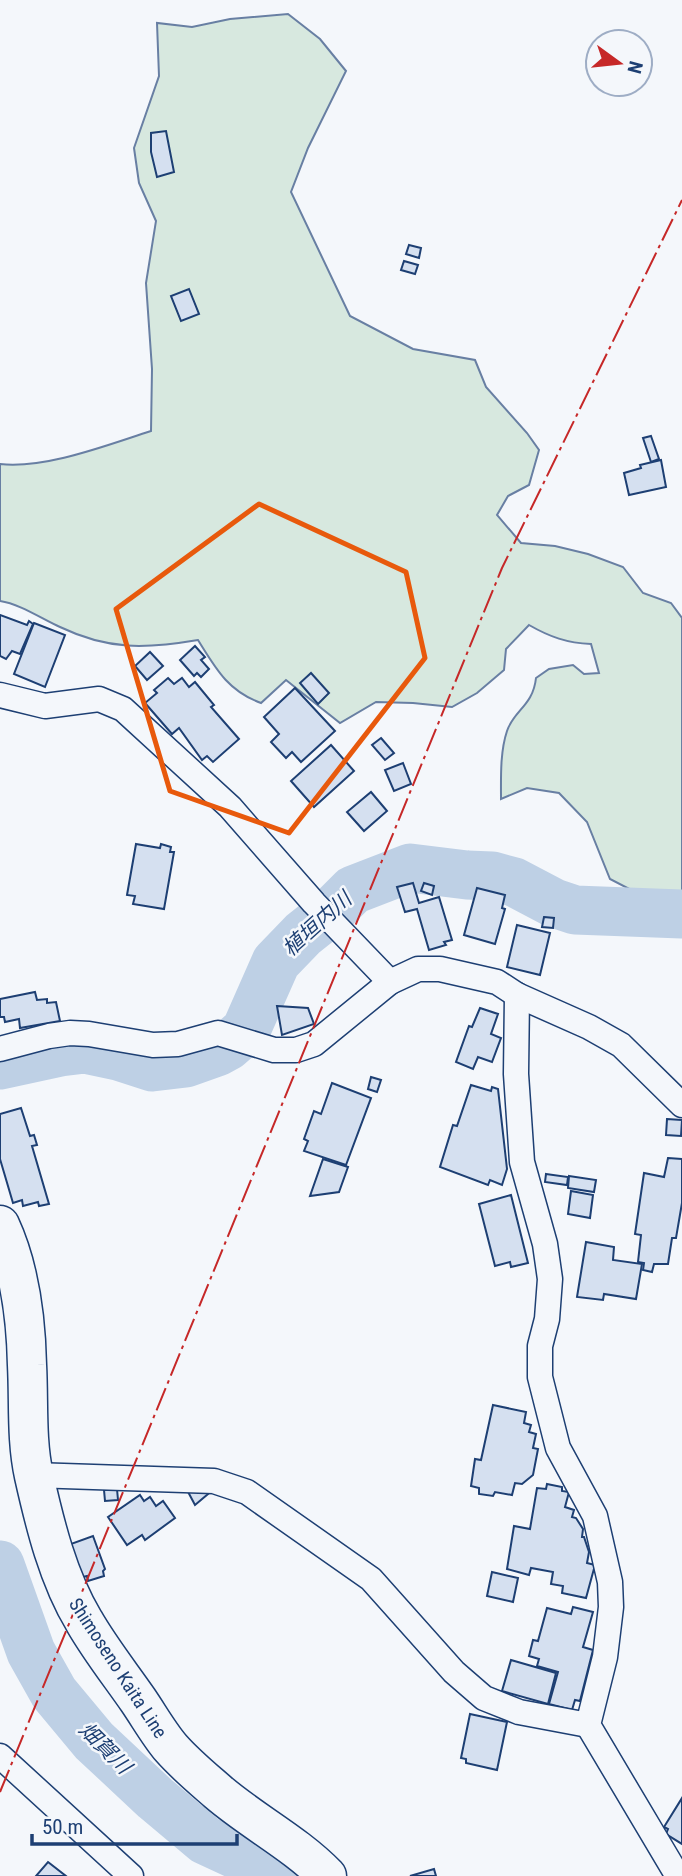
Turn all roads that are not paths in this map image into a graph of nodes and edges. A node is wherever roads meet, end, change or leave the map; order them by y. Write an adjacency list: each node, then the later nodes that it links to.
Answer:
1 (0, 695): 2 (street)
2 (390, 982): 3 (street); 4 (street)
3 (517, 995): 5 (street); 8 (street)
4 (0, 1049)
5 (682, 1105)
6 (0, 1225): 7 (main road, Shimoseno Kaita Line)
7 (33, 1475): 8 (street); 11 (main road, Shimoseno Kaita Line)
8 (589, 1725): 12 (street)
9 (0, 1756): 10 (street)
10 (131, 1876)
11 (327, 1876)
12 (676, 1876)

